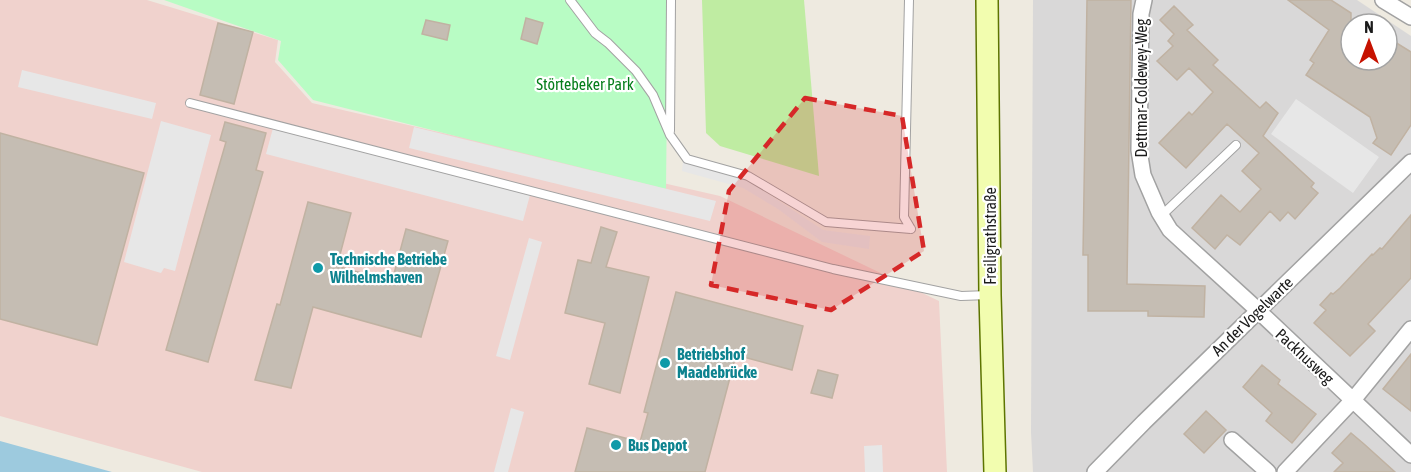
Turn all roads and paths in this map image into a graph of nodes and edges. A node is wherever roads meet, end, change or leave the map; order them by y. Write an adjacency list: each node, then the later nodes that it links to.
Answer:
1 (570, 0): 9 (lane)
2 (671, 0): 9 (lane)
3 (909, 0): 9 (lane)
4 (987, 0): 13 (main road, Freiligrathstraße)
5 (1144, 0): 12 (street, Dettmar-Coldewey-Weg)
6 (1383, 0): 7 (street)
7 (1411, 17)
8 (190, 103): 13 (lane)
9 (670, 135)
10 (1236, 145): 12 (lane)
11 (1411, 162): 14 (street, An der Vogelwarte)
12 (1161, 216): 14 (street, Dettmar-Coldewey-Weg)
13 (990, 295): 19 (main road, Freiligrathstraße)
14 (1258, 311): 16 (street, Packhusweg); 20 (street, An der Vogelwarte)
15 (1411, 329): 16 (street)
16 (1353, 400): 18 (street, Packhusweg); 22 (street)
17 (1232, 440): 21 (street)
18 (1408, 450)
19 (995, 472)
20 (1095, 472)
21 (1268, 472)
22 (1285, 472)

